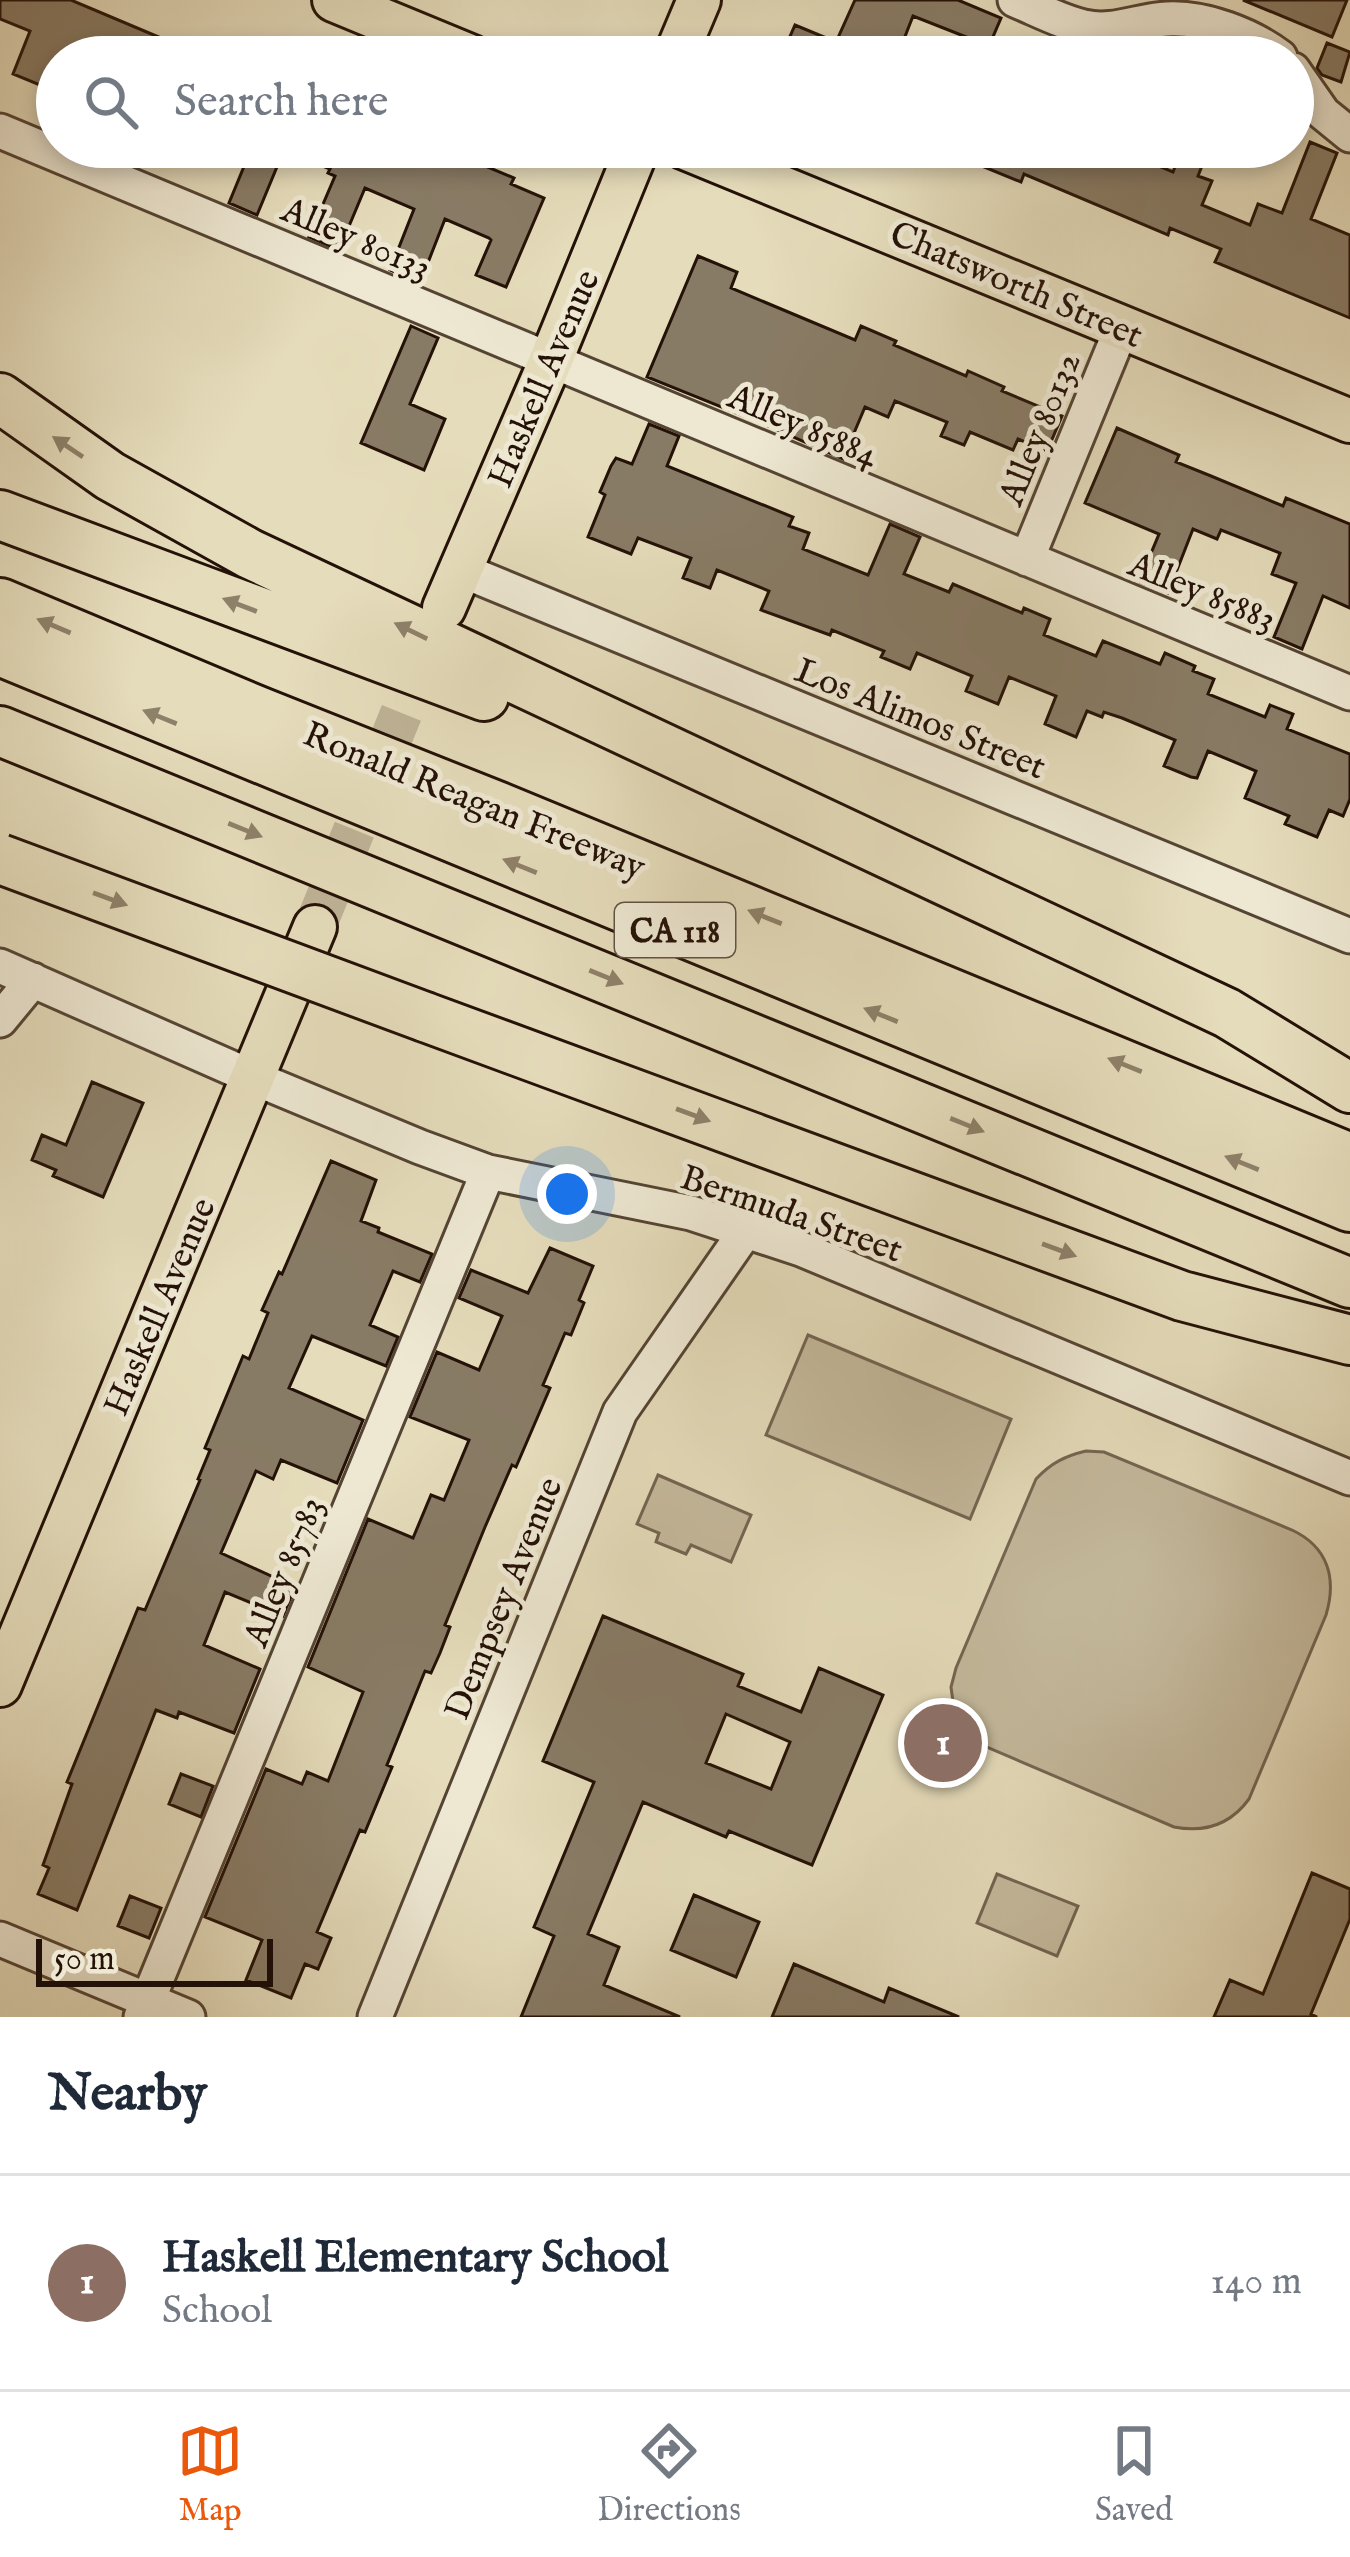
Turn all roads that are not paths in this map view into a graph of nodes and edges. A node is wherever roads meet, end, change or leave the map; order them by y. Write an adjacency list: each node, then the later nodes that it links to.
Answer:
1 (334, 0): 4 (main road)
2 (698, 0): 5 (main road)
3 (1015, 0): 6 (street)
4 (421, 36)
5 (683, 36)
6 (1238, 36)
7 (1314, 100): 9 (street)
8 (0, 130): 10 (street, Alley 80133)
9 (1350, 135)
10 (36, 145)
11 (91, 168): 15 (street, Alley 80133)
12 (629, 168): 15 (main road, Haskell Avenue)
13 (734, 168): 14 (main road, Chatsworth Street)
14 (1122, 327): 17 (main road, Chatsworth Street); 19 (street, Alley 80132)
15 (551, 360): 19 (street, Alley 85884); 20 (main road, Haskell Avenue)
16 (0, 398): 27 (highway, one-way to 16)
17 (1350, 421)
18 (0, 514): 27 (highway, one-way to 18)
19 (1027, 559): 23 (street, Alley 85883)
20 (453, 589): 30 (street, Los Alimos Street)
21 (0, 603): 36 (highway, Ronald Reagan Freeway / CA 118, one-way to 21)
22 (0, 651): 38 (highway, CA 118, one-way to 22)
23 (1350, 693)
24 (0, 730): 26 (highway, CA 118)
25 (0, 742): 26 (highway)
26 (97, 771): 40 (highway, CA 118, one-way to 40)
27 (822, 823): 35 (highway)
28 (0, 859): 41 (highway, one-way to 41, bridge)
29 (315, 927): 34 (main road, Haskell Avenue)
30 (1350, 936)
31 (0, 966): 32 (street, Bermuda Street)
32 (33, 980): 33 (street); 34 (street, Bermuda Street)
33 (0, 1020)
34 (254, 1078): 37 (street, Bermuda Street); 43 (main road, Haskell Avenue)
35 (1350, 1088)
36 (1350, 1158)
37 (488, 1172): 39 (street, Bermuda Street); 45 (street, Alley 85783)
38 (1350, 1207)
39 (745, 1232): 42 (street, Bermuda Street); 47 (street, Dempsey Avenue)
40 (1350, 1283)
41 (1350, 1340)
42 (1350, 1478)
43 (0, 1685)
44 (0, 1939): 45 (street)
45 (144, 2008): 46 (street)
46 (188, 2017)
47 (375, 2017)

